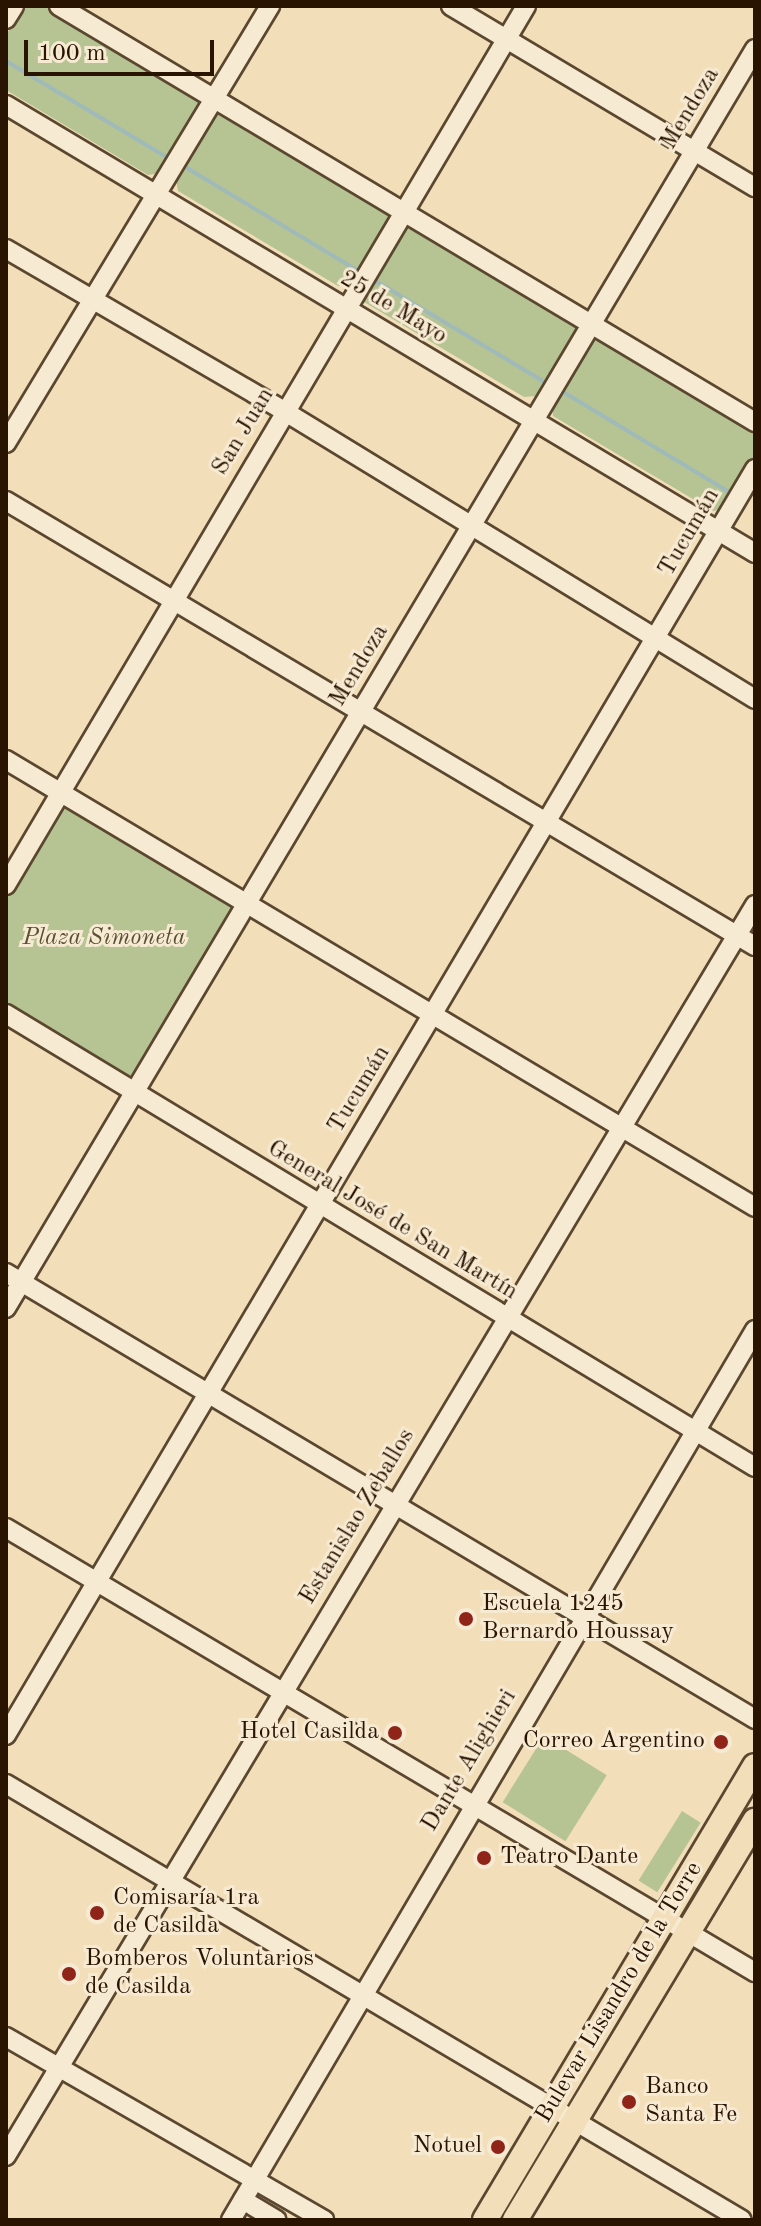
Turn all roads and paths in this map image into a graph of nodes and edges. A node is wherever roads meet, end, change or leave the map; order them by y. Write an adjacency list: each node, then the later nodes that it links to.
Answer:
1 (14, 6): 6 (street)
2 (59, 6): 9 (street)
3 (270, 6): 9 (street)
4 (451, 6): 7 (street)
5 (526, 6): 7 (street, San Juan)
6 (6, 19)
7 (506, 40): 11 (street); 14 (street, San Juan)
8 (755, 49): 11 (street, Mendoza)
9 (213, 98): 13 (street); 14 (street)
10 (6, 105): 13 (street, 25 de Mayo)
11 (695, 151): 12 (street); 18 (street, Mendoza)
12 (755, 187)
13 (157, 195): 16 (street); 17 (street, 25 de Mayo)
14 (403, 212): 17 (street, San Juan); 18 (street)
15 (6, 249): 16 (street)
16 (96, 299): 19 (street); 22 (street)
17 (346, 308): 19 (street, San Juan); 20 (street, 25 de Mayo)
18 (588, 323): 20 (street, Mendoza); 21 (street)
19 (284, 411): 25 (street); 28 (street, San Juan)
20 (532, 419): 25 (street, Mendoza); 26 (street, 25 de Mayo)
21 (755, 422)
22 (6, 443)
23 (755, 469): 26 (street, Tucumán)
24 (6, 501): 28 (street)
25 (471, 527): 29 (street); 31 (street, Mendoza)
26 (719, 531): 27 (street, 25 de Mayo); 29 (street, Tucumán)
27 (755, 553)
28 (172, 601): 31 (street); 33 (street, San Juan)
29 (656, 641): 30 (street); 34 (street, Tucumán)
30 (755, 699)
31 (360, 713): 34 (street); 36 (street, Mendoza)
32 (6, 760): 33 (street)
33 (62, 793): 35 (street, San Juan); 36 (street)
34 (546, 826): 38 (street); 41 (street, Tucumán)
35 (6, 885)
36 (250, 903): 41 (street); 42 (street, Mendoza)
37 (755, 905): 38 (street, Estanislao Zeballos)
38 (738, 935): 39 (street); 43 (street, Estanislao Zeballos)
39 (755, 946)
40 (6, 1014): 42 (street, General José de San Martín)
41 (432, 1017): 43 (street); 44 (street, Tucumán)
42 (136, 1094): 44 (street, General José de San Martín); 46 (street, Mendoza)
43 (621, 1125): 45 (street); 48 (street, Estanislao Zeballos)
44 (319, 1204): 48 (street, General José de San Martín); 50 (street, Tucumán)
45 (755, 1207)
46 (14, 1278): 47 (street, Mendoza); 50 (street)
47 (6, 1308)
48 (504, 1318): 51 (street, General José de San Martín); 53 (street, Estanislao Zeballos)
49 (755, 1330): 51 (street, Dante Alighieri)
50 (209, 1395): 53 (street); 55 (street, Tucumán)
51 (694, 1432): 52 (street, General José de San Martín); 56 (street, Dante Alighieri)
52 (755, 1467)
53 (393, 1505): 56 (street); 57 (street, Estanislao Zeballos)
54 (6, 1528): 55 (street)
55 (97, 1583): 57 (street); 59 (street, Tucumán)
56 (583, 1619): 58 (street); 62 (street, Dante Alighieri)
57 (281, 1692): 62 (street); 64 (street, Estanislao Zeballos)
58 (755, 1719)
59 (6, 1735)
60 (755, 1766): 65 (main road, Bulevar Lisandro de la Torre)
61 (6, 1784): 64 (street)
62 (472, 1806): 65 (street); 68 (street, Dante Alighieri)
63 (755, 1821): 66 (main road, Bulevar Lisandro de la Torre)
64 (169, 1880): 68 (street); 70 (street, Estanislao Zeballos)
65 (664, 1918): 66 (street); 71 (main road, Bulevar Lisandro de la Torre)
66 (688, 1932): 67 (street); 72 (main road, Bulevar Lisandro de la Torre)
67 (755, 1972)
68 (360, 1994): 71 (street); 74 (street, Dante Alighieri)
69 (6, 2037): 70 (street)
70 (58, 2068): 73 (street, Estanislao Zeballos); 74 (street)
71 (552, 2107): 72 (street); 80 (main road, Bulevar Lisandro de la Torre)
72 (574, 2119): 81 (main road, Bulevar Lisandro de la Torre); 82 (street)
73 (6, 2156)
74 (254, 2177): 75 (street); 76 (street, Dante Alighieri)
75 (273, 2189): 77 (street); 79 (street)
76 (243, 2200): 77 (street); 78 (street, Dante Alighieri)
77 (264, 2217)
78 (231, 2220)
79 (324, 2220)
80 (485, 2220)
81 (515, 2220)
82 (742, 2220)

